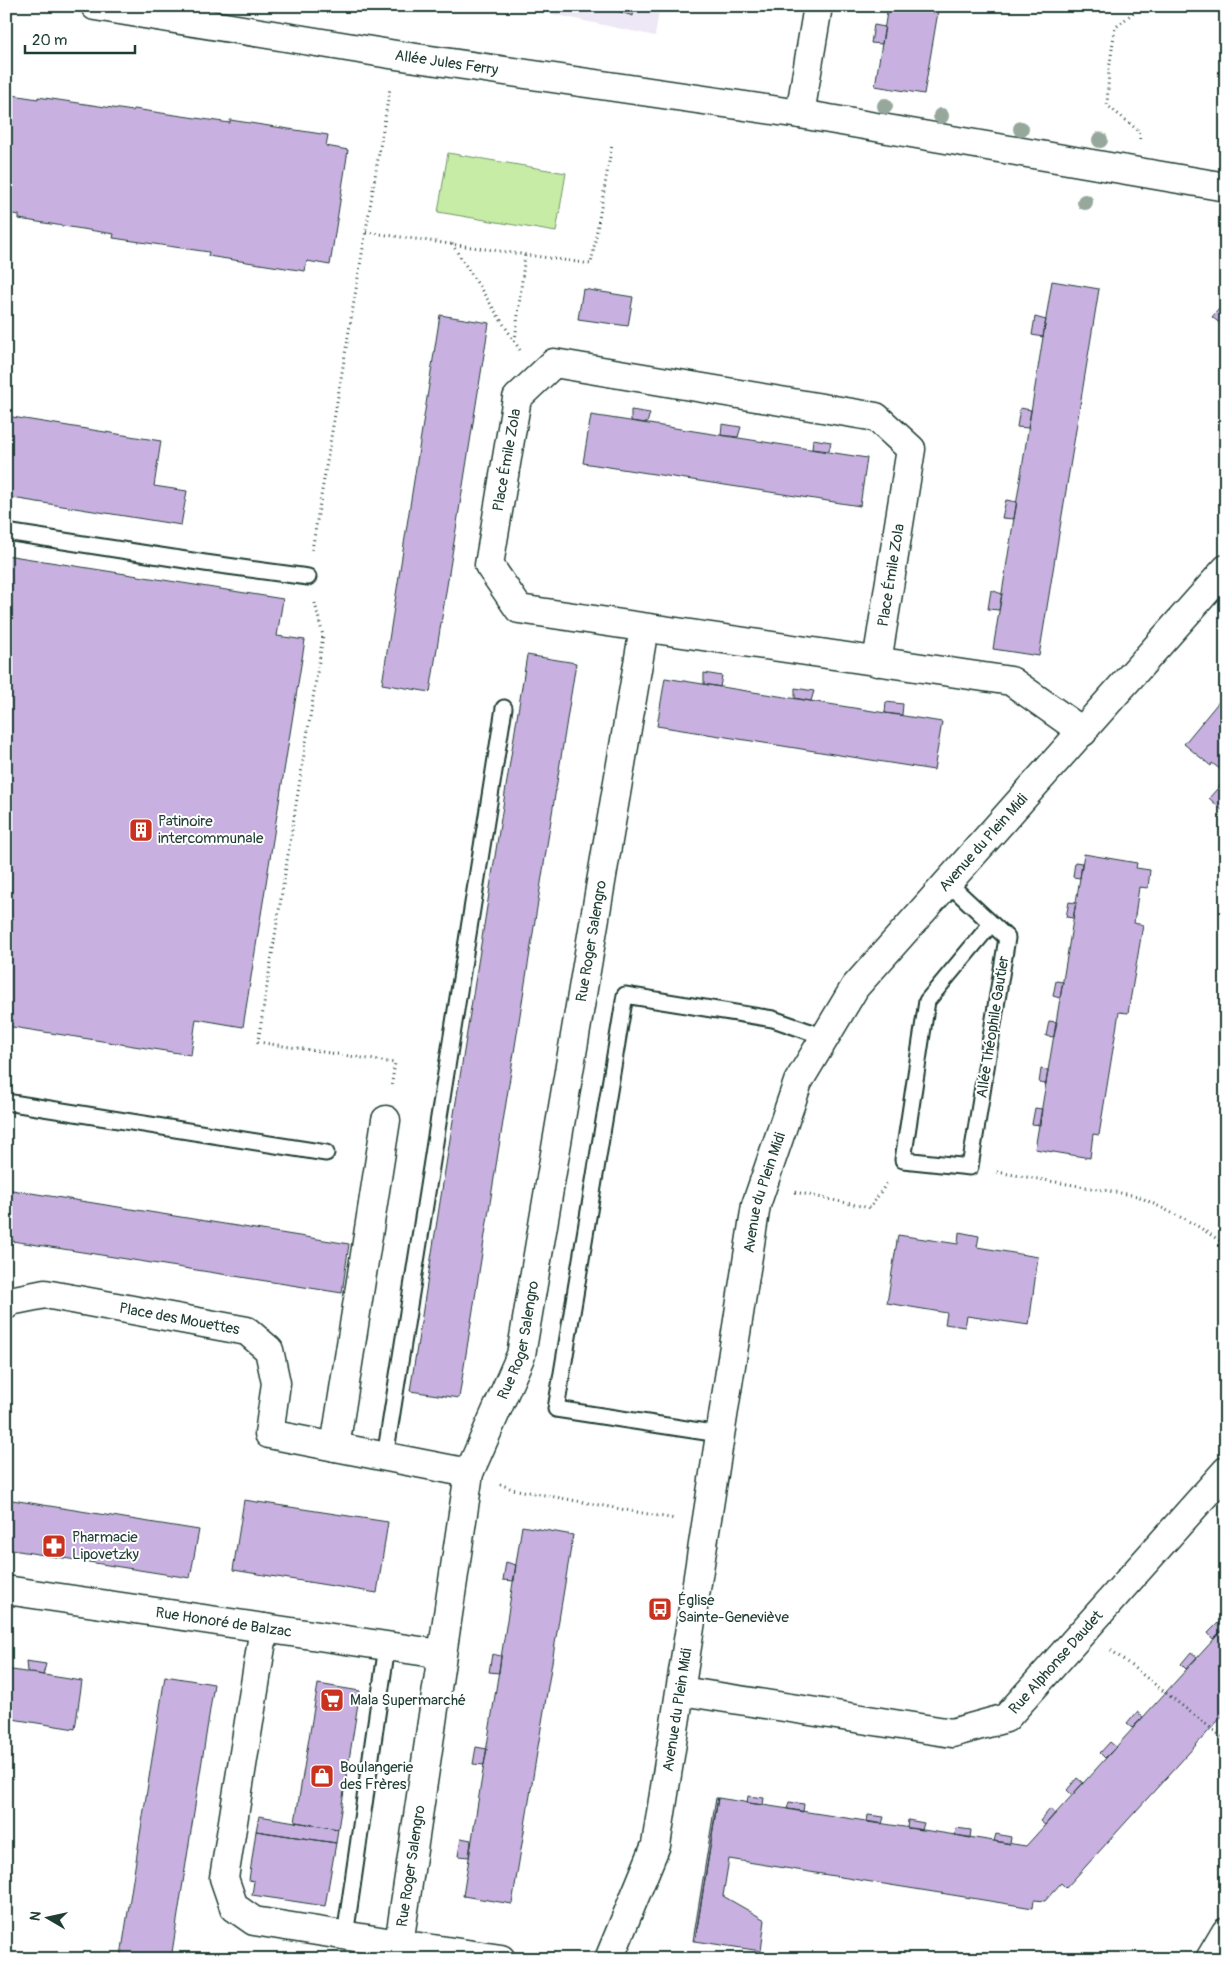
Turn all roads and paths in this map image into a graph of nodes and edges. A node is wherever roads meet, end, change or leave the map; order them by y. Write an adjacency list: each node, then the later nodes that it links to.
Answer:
1 (94, 6): 6 (street, Allée Jules Ferry)
2 (818, 6): 7 (street)
3 (1141, 6): 9 (path)
4 (1218, 6): 5 (path)
5 (1226, 8)
6 (396, 55): 7 (street, Allée Jules Ferry); 11 (path)
7 (800, 114): 9 (street, Allée Jules Ferry)
8 (612, 145): 13 (path)
9 (1139, 172): 10 (street, Allée Jules Ferry)
10 (1226, 187)
11 (366, 232): 12 (path); 17 (path)
12 (451, 244): 13 (path); 14 (path)
13 (525, 254): 14 (path)
14 (515, 342): 15 (path)
15 (539, 378): 19 (street, Place Émile Zola); 20 (street, Place Émile Zola)
16 (6, 532): 17 (lane)
17 (308, 576): 27 (path)
18 (1224, 576): 22 (street, Avenue du Plein Midi)
19 (644, 628): 20 (street, Place Émile Zola); 38 (street, Rue Roger Salengro)
20 (877, 662): 22 (street, Place Émile Zola)
21 (504, 708): 36 (lane)
22 (1083, 732): 23 (street, Avenue du Plein Midi)
23 (946, 882): 24 (lane, Allée Théophile Gautier); 25 (street, Avenue du Plein Midi)
24 (992, 924): 29 (lane); 30 (lane, Allée Théophile Gautier)
25 (825, 1037): 31 (street, Avenue du Plein Midi); 34 (lane)
26 (6, 1102): 28 (lane)
27 (386, 1120): 35 (street)
28 (326, 1153)
29 (903, 1160): 30 (lane); 31 (path)
30 (970, 1167): 32 (path)
31 (763, 1185): 34 (street, Avenue du Plein Midi)
32 (1226, 1245)
33 (6, 1305): 35 (street, Place des Mouettes)
34 (720, 1434): 39 (street, Avenue du Plein Midi)
35 (334, 1447): 36 (street, Place des Mouettes)
36 (385, 1457): 38 (street, Place des Mouettes)
37 (1226, 1471): 42 (street, Rue Alphonse Daudet)
38 (469, 1474): 39 (path); 44 (street, Rue Roger Salengro)
39 (705, 1524): 45 (street, Avenue du Plein Midi)
40 (6, 1590): 41 (street, Rue Honoré de Balzac)
41 (264, 1628): 43 (street, Rue Honoré de Balzac); 48 (street)
42 (1085, 1629): 45 (street, Rue Alphonse Daudet); 46 (path)
43 (387, 1646): 44 (street, Rue Honoré de Balzac); 48 (lane)
44 (441, 1654): 49 (street, Rue Roger Salengro)
45 (681, 1691): 51 (street, Avenue du Plein Midi)
46 (1226, 1740)
47 (1226, 1932): 52 (street)
48 (345, 1936): 49 (street)
49 (398, 1944): 50 (street, Rue Roger Salengro)
50 (501, 1959)
51 (609, 1959)
52 (1210, 1959)

